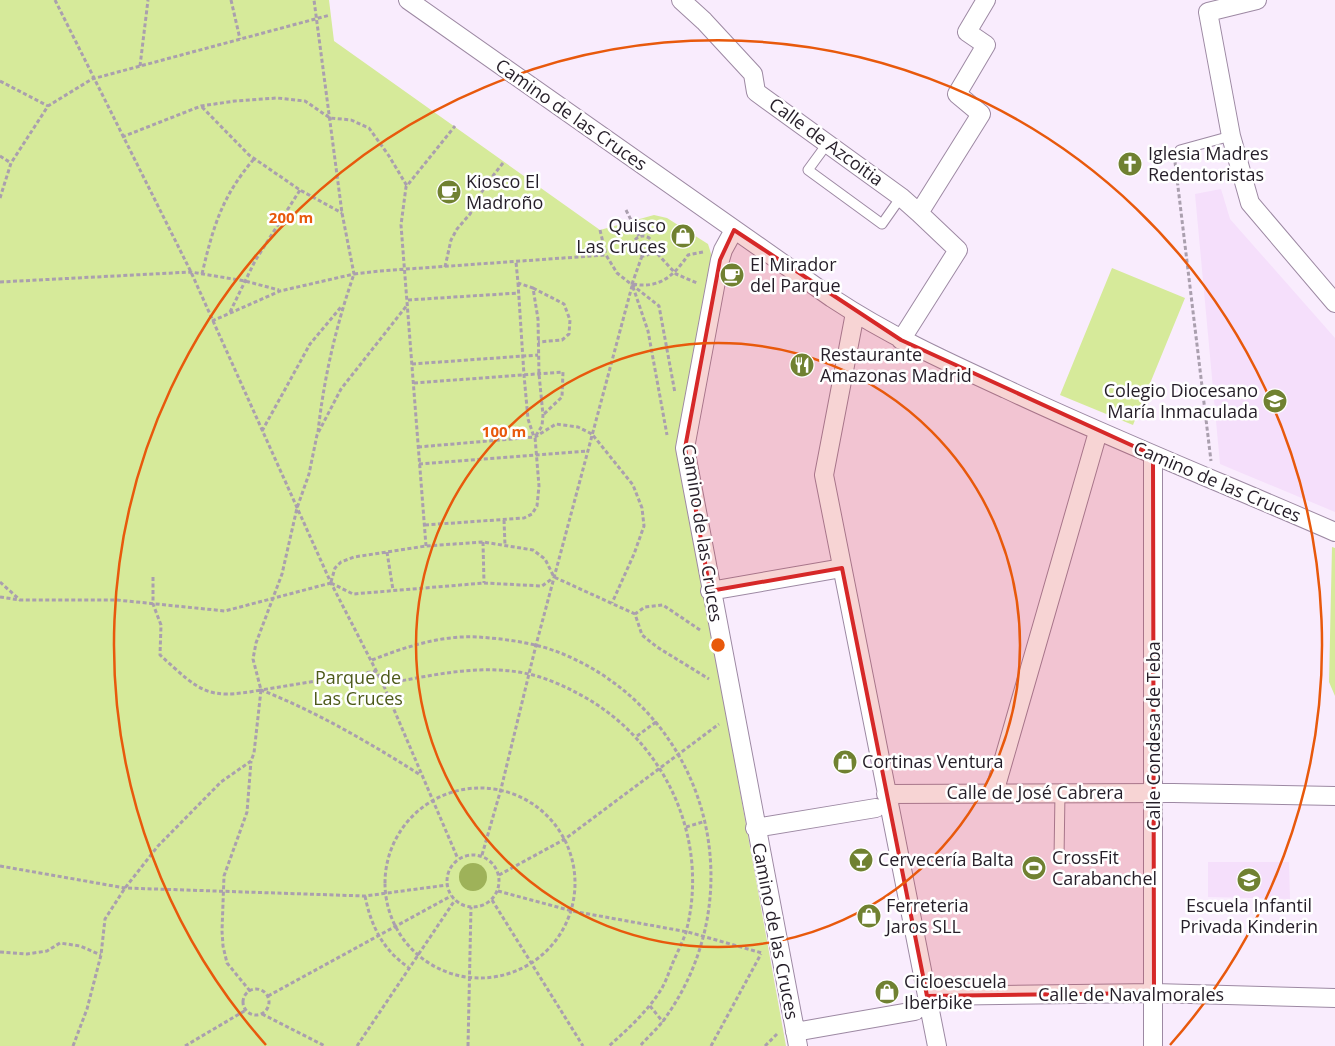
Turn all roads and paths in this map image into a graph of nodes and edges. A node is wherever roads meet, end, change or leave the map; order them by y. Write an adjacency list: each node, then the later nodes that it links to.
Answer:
1 (55, 0): 13 (path)
2 (148, 0): 12 (path)
3 (231, 0): 11 (path)
4 (314, 0): 10 (path)
5 (408, 0): 35 (street, Camino de las Cruces)
6 (681, 0): 21 (street, Calle de Azcoitia)
7 (986, 0): 33 (street)
8 (1257, 0): 19 (street)
9 (330, 15): 10 (path)
10 (316, 19): 11 (path); 17 (path)
11 (240, 39): 12 (path)
12 (140, 66): 13 (path)
13 (92, 79): 15 (path); 20 (path)
14 (0, 81): 15 (path)
15 (48, 106): 25 (path)
16 (201, 106): 17 (path); 20 (path); 24 (path)
17 (330, 118): 27 (path); 32 (path)
18 (455, 126): 27 (path)
19 (1231, 136): 22 (lane); 56 (street)
20 (122, 137): 43 (path)
21 (827, 144): 29 (street, Calle de Azcoitia); 29 (lane)
22 (1180, 150): 81 (path)
23 (0, 156): 25 (path)
24 (254, 159): 28 (path); 44 (path)
25 (11, 163): 30 (path)
26 (503, 163): 41 (path)
27 (407, 186): 42 (path)
28 (300, 190): 32 (path); 47 (path)
29 (901, 197): 33 (street, Calle de Azcoitia)
30 (0, 198)
31 (626, 210): 36 (path)
32 (342, 212): 45 (path)
33 (919, 213): 61 (street, Calle de Azcoitia)
34 (600, 230): 39 (path)
35 (734, 230): 38 (street, Camino de las Cruces); 59 (street, Camino de las Cruces)
36 (639, 236): 37 (path); 37 (path)
37 (653, 249): 46 (path)
38 (723, 250): 46 (path); 52 (street, Camino de las Cruces)
39 (606, 255): 40 (path); 50 (path)
40 (516, 262): 41 (path); 49 (path)
41 (445, 267): 42 (path)
42 (405, 270): 45 (path); 55 (path)
43 (191, 272): 44 (path); 48 (path); 60 (path)
44 (202, 274): 47 (path)
45 (354, 274): 53 (path); 57 (path)
46 (676, 274): 50 (path); 52 (path)
47 (245, 280): 53 (path); 58 (path)
48 (0, 282)
49 (518, 284): 51 (path); 54 (path)
50 (632, 284): 69 (path); 73 (path)
51 (532, 288): 62 (path); 62 (path)
52 (714, 289): 97 (street, Camino de las Cruces)
53 (280, 291): 58 (path)
54 (518, 292): 55 (path); 64 (path)
55 (408, 302): 65 (path); 74 (path)
56 (1335, 303)
57 (343, 305): 71 (path); 74 (path)
58 (230, 312): 60 (path)
59 (855, 313): 61 (street, Camino de las Cruces); 90 (street)
60 (212, 321): 71 (path)
61 (900, 340): 72 (street, Camino de las Cruces)
62 (538, 342): 63 (path)
63 (538, 355): 64 (path); 66 (path)
64 (522, 357): 65 (path); 67 (path)
65 (412, 364): 68 (path)
66 (539, 374): 67 (path); 70 (path); 70 (path)
67 (524, 375): 68 (path); 75 (path)
68 (414, 384): 76 (path)
69 (676, 400)
70 (543, 415): 75 (path)
71 (262, 432): 82 (path)
72 (1098, 432): 79 (street, Camino de las Cruces); 119 (street)
73 (592, 434): 75 (path); 77 (path); 101 (path)
74 (317, 435): 82 (path)
75 (535, 437): 76 (path); 78 (path)
76 (418, 447): 80 (path)
77 (588, 451): 78 (path); 92 (path)
78 (537, 455): 80 (path); 83 (path)
79 (1153, 455): 85 (street, Camino de las Cruces); 122 (street, Calle Condesa de Teba)
80 (420, 464): 84 (path)
81 (1212, 466)
82 (297, 508): 94 (path); 100 (path)
83 (504, 520): 84 (path); 88 (path)
84 (425, 525): 87 (path)
85 (1335, 532)
86 (483, 542): 87 (path); 88 (path); 95 (path)
87 (426, 546): 89 (path)
88 (505, 546): 92 (path)
89 (387, 552): 94 (path); 96 (path)
90 (842, 568): 97 (street); 125 (street)
91 (153, 577): 102 (path)
92 (554, 577): 95 (path); 101 (path); 105 (path)
93 (0, 582): 99 (path)
94 (331, 583): 96 (path); 100 (path); 106 (path)
95 (484, 583): 96 (path)
96 (393, 590)
97 (710, 591): 128 (street, Camino de las Cruces)
98 (0, 597): 99 (path)
99 (20, 600): 102 (path)
100 (273, 600): 102 (path); 111 (path)
101 (612, 603): 103 (path)
102 (153, 604): 111 (path)
103 (635, 614): 104 (path); 109 (path)
104 (703, 632)
105 (536, 645): 106 (path); 108 (path); 112 (path)
106 (372, 660): 107 (path)
107 (377, 671): 110 (path); 111 (path)
108 (529, 674): 110 (path); 114 (path); 120 (path)
109 (712, 680)
110 (383, 684): 118 (path)
111 (261, 690): 116 (path); 118 (path)
112 (656, 722): 114 (path); 115 (path)
113 (721, 722): 115 (path)
114 (637, 736): 117 (path)
115 (679, 754): 117 (path); 126 (path)
116 (251, 761): 136 (path); 137 (path)
117 (661, 768): 127 (path); 129 (path)
118 (420, 774): 124 (path)
119 (996, 786)
120 (501, 789): 124 (path); 129 (path); 130 (path)
121 (1060, 793): 122 (street, Calle de José Cabrera); 125 (street, Calle de José Cabrera); 132 (lane)
122 (1154, 793): 123 (street, Calle de José Cabrera); 157 (street, Calle Condesa de Teba)
123 (1335, 796)
124 (431, 801): 131 (path); 139 (path)
125 (880, 801): 128 (street, Calle de José Cabrera); 159 (street)
126 (706, 821): 127 (path); 149 (path)
127 (686, 827): 147 (path)
128 (755, 828): 166 (street, Camino de las Cruces)
129 (566, 839): 134 (path); 145 (path)
130 (482, 855): 131 (path); 134 (path)
131 (458, 859): 135 (path)
132 (1086, 859)
133 (0, 866): 136 (path)
134 (499, 874): 138 (path)
135 (447, 885): 139 (path); 141 (path)
136 (126, 888): 137 (path); 152 (path)
137 (223, 891): 140 (path); 156 (path)
138 (498, 891): 143 (path); 145 (path)
139 (384, 893): 140 (path); 146 (path)
140 (365, 896): 148 (path)
141 (452, 896): 142 (path); 146 (path)
142 (456, 900): 144 (path); 151 (path)
143 (492, 900): 144 (path); 153 (path)
144 (471, 907): 155 (path)
145 (572, 911): 147 (path); 153 (path)
146 (395, 925): 148 (path); 151 (path)
147 (686, 932): 149 (path); 161 (path)
148 (378, 935): 154 (path); 158 (path)
149 (704, 938): 165 (path); 175 (path)
150 (0, 952): 152 (path)
151 (417, 954): 154 (path); 155 (path)
152 (101, 955): 167 (path)
153 (531, 964): 155 (path); 172 (path)
154 (408, 967): 170 (path)
155 (471, 978): 171 (path)
156 (250, 991): 158 (path); 162 (path)
157 (1154, 993): 159 (street, Calle de Navalmorales); 160 (street, Calle de Navalmorales); 177 (street, Calle Condesa de Teba)
158 (268, 996): 164 (path)
159 (927, 996): 176 (street)
160 (1335, 998)
161 (650, 1006): 165 (path); 173 (path)
162 (246, 1010): 164 (path); 168 (path)
163 (915, 1011): 166 (street)
164 (262, 1014): 169 (path)
165 (663, 1022): 174 (path)
166 (797, 1039)
167 (73, 1046)
168 (185, 1046)
169 (325, 1046)
170 (357, 1046)
171 (468, 1046)
172 (583, 1046)
173 (609, 1046)
174 (640, 1046)
175 (711, 1046)
176 (937, 1046)
177 (1153, 1046)

